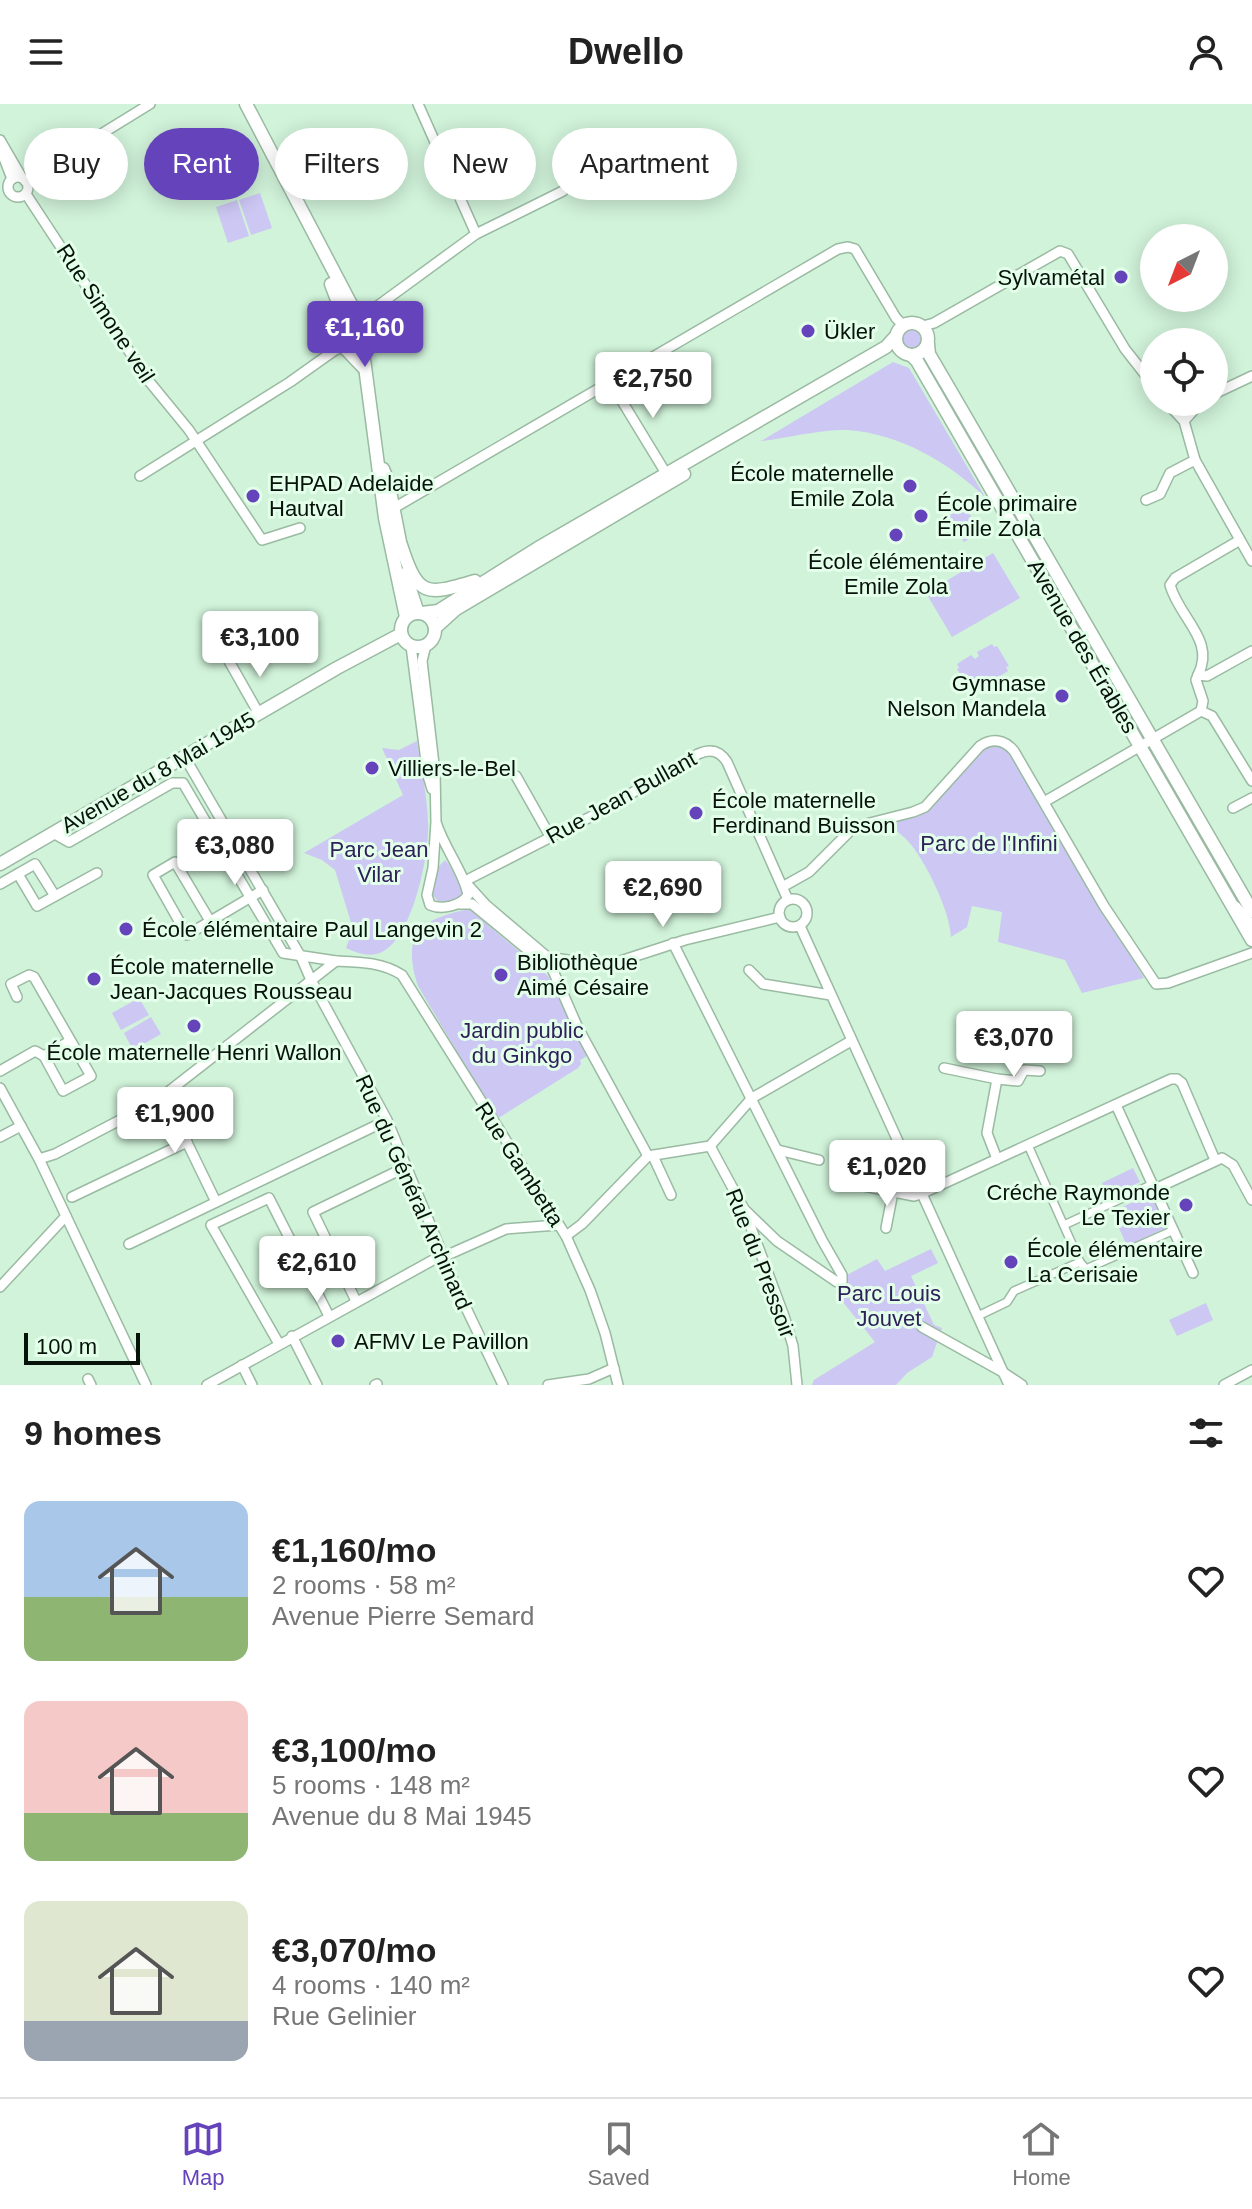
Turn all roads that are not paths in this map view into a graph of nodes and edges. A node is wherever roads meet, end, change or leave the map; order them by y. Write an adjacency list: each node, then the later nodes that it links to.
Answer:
1 (150, 104): 8 (street)
2 (238, 104): 7 (main road)
3 (246, 104): 7 (main road)
4 (418, 104): 13 (street)
5 (0, 140): 8 (street)
6 (0, 151): 8 (street)
7 (273, 165): 14 (main road)
8 (20, 179): 9 (street); 10 (street)
9 (24, 183)
10 (24, 195)
11 (552, 196): 13 (street)
12 (30, 200): 30 (street, Rue Simone veil)
13 (476, 234): 15 (street)
14 (344, 305): 15 (main road); 20 (main road)
15 (357, 321): 19 (main road)
16 (923, 326): 17 (main road); 18 (main road); 23 (street)
17 (899, 331): 21 (main road); 25 (street); 33 (main road)
18 (928, 344): 21 (main road); 52 (main road, Avenue des Érables)
19 (362, 346): 20 (main road); 22 (main road)
20 (347, 350): 22 (main road); 30 (street)
21 (907, 354): 43 (main road); 53 (main road, Avenue des Érables)
22 (363, 368): 31 (main road)
23 (1140, 368)
24 (1252, 376): 26 (street)
25 (611, 383): 33 (street); 36 (street)
26 (1228, 387)
27 (1179, 416): 29 (street)
28 (1188, 416): 29 (street)
29 (1184, 421): 32 (street)
30 (196, 441): 34 (street); 37 (street, Rue Simone veil)
31 (379, 460): 36 (main road); 42 (main road)
32 (1195, 460): 35 (street); 38 (street)
33 (667, 475): 40 (main road)
34 (140, 476)
35 (1146, 500)
36 (394, 508): 39 (main road)
37 (300, 528)
38 (1240, 540): 41 (street); 49 (street)
39 (401, 545): 40 (main road); 42 (main road)
40 (538, 548): 42 (main road)
41 (1252, 561)
42 (415, 614): 43 (main road); 44 (main road)
43 (435, 628): 45 (main road)
44 (401, 634): 46 (main road); 51 (main road, Avenue du 8 Mai 1945)
45 (426, 645): 46 (main road); 57 (street)
46 (411, 646): 57 (street)
47 (1252, 651): 49 (street)
48 (229, 661): 51 (street)
49 (1198, 675): 50 (street)
50 (1201, 711): 52 (street); 56 (street)
51 (259, 714): 54 (main road, Avenue du 8 Mai 1945)
52 (1153, 738): 53 (street); 76 (main road, Avenue des Érables)
53 (1141, 746): 59 (street); 75 (main road, Avenue des Érables)
54 (184, 756): 62 (main road, Avenue du 8 Mai 1945); 70 (street, Rue du Général Archinard)
55 (516, 776): 63 (street)
56 (1252, 781)
57 (435, 796): 61 (street)
58 (1252, 798): 60 (street)
59 (1044, 802): 69 (street); 83 (street)
60 (1233, 808)
61 (436, 822): 67 (street); 74 (street)
62 (53, 833): 64 (main road, Avenue du 8 Mai 1945); 72 (street)
63 (551, 838): 67 (street, Rue Jean Bullant); 69 (street, Rue Jean Bullant)
64 (0, 864)
65 (97, 873): 71 (street)
66 (18, 874): 68 (street); 71 (street); 71 (street)
67 (465, 881): 74 (street); 85 (street)
68 (0, 884)
69 (784, 886): 73 (street, Rue Jean Bullant)
70 (263, 890): 72 (street); 84 (street, Rue du Général Archinard)
71 (55, 896)
72 (249, 898): 78 (street); 84 (street)
73 (788, 900): 77 (street); 79 (street)
74 (456, 904): 85 (street)
75 (1231, 904): 80 (street); 81 (main road, Avenue des Érables)
76 (1252, 911)
77 (780, 917): 79 (street); 82 (street)
78 (210, 921): 78 (street)
79 (800, 926): 89 (street)
80 (1252, 926)
81 (1252, 940)
82 (673, 943): 85 (street); 100 (street)
83 (1252, 953)
84 (301, 957): 86 (street, Rue Gambetta); 88 (street, Rue du Général Archinard)
85 (547, 957): 109 (street)
86 (336, 961): 88 (street); 125 (street, Rue Gambetta)
87 (749, 970): 89 (street)
88 (311, 980): 99 (street); 114 (street, Rue du Général Archinard)
89 (831, 995): 92 (street)
90 (17, 997): 91 (street)
91 (70, 1041): 93 (street); 93 (street)
92 (851, 1041): 100 (street); 118 (street)
93 (44, 1056): 95 (street)
94 (944, 1068): 97 (street)
95 (0, 1071)
96 (1040, 1071): 97 (street)
97 (997, 1079): 111 (street)
98 (0, 1088): 102 (street)
99 (164, 1095): 105 (street); 110 (street)
100 (752, 1098): 107 (street); 108 (street)
101 (1116, 1105): 106 (street); 113 (street); 116 (street)
102 (21, 1126): 104 (street); 110 (street)
103 (375, 1126): 122 (street)
104 (0, 1137)
105 (187, 1142): 120 (street); 122 (street)
106 (1028, 1145): 111 (street); 126 (street)
107 (710, 1146): 109 (street); 123 (street, Rue du Pressoir)
108 (778, 1150): 112 (street); 123 (street)
109 (650, 1156): 119 (street); 129 (street)
110 (39, 1159): 124 (street)
111 (997, 1159): 118 (street)
112 (819, 1160)
113 (1215, 1160): 116 (street); 121 (street)
114 (406, 1167): 131 (street, Rue du Général Archinard); 135 (street)
115 (854, 1184): 117 (street)
116 (1154, 1187): 126 (street); 128 (street)
117 (893, 1192): 118 (street); 127 (street)
118 (921, 1194): 144 (street)
119 (671, 1195)
120 (72, 1197)
121 (1252, 1200)
122 (216, 1202): 130 (street)
123 (744, 1209): 152 (street, Rue du Pressoir)
124 (66, 1216): 134 (street); 145 (street)
125 (558, 1225): 129 (street, Rue Gambetta); 131 (street)
126 (1064, 1225): 132 (street)
127 (886, 1228)
128 (1174, 1230): 132 (street); 133 (street)
129 (566, 1236): 142 (street, Rue Gambetta)
130 (129, 1244)
131 (443, 1256): 135 (street); 149 (street, Rue du Général Archinard)
132 (1080, 1262): 136 (street)
133 (1193, 1273)
134 (0, 1287)
135 (356, 1301): 137 (street)
136 (982, 1314)
137 (329, 1316): 139 (street); 140 (street)
138 (922, 1327): 144 (street)
139 (292, 1336): 140 (street); 148 (street)
140 (279, 1344): 141 (street)
141 (242, 1365): 146 (street); 147 (street)
142 (614, 1368): 150 (street); 151 (street, Rue Gambetta)
143 (1252, 1370): 155 (street)
144 (1001, 1371): 153 (street); 154 (street)
145 (146, 1385)
146 (207, 1385)
147 (252, 1385)
148 (317, 1385)
149 (503, 1385)
150 (548, 1385)
151 (618, 1385)
152 (797, 1385)
153 (1009, 1385)
154 (1022, 1385)
155 (1224, 1385)

